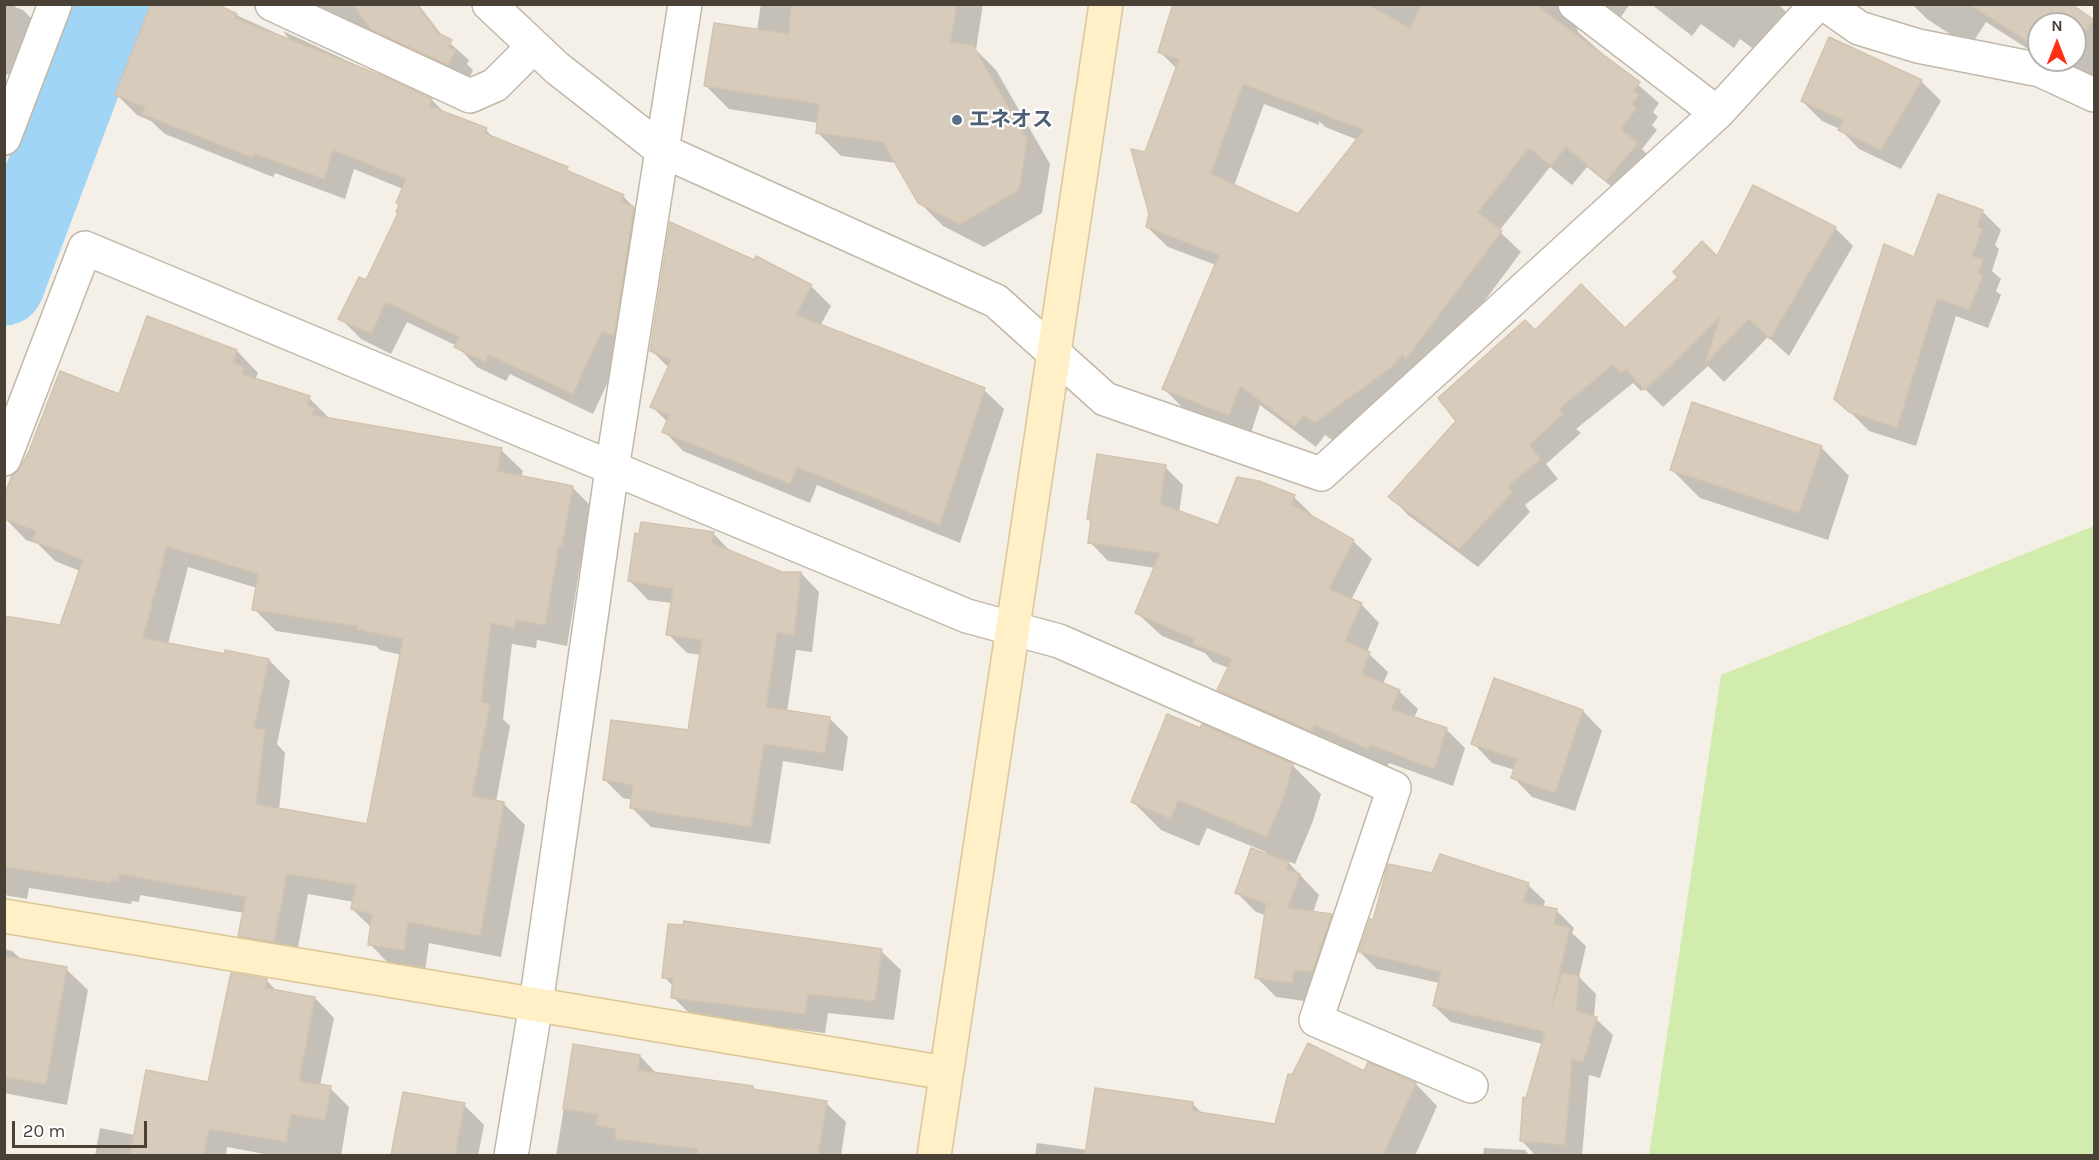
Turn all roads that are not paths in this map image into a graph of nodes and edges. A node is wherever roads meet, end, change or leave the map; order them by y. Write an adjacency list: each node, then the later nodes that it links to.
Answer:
1 (55, 4): 12 (street)
2 (272, 4): 9 (street)
3 (489, 4): 9 (street)
4 (685, 4): 13 (street)
5 (1106, 4): 14 (street)
6 (1575, 4): 11 (street)
7 (1816, 4): 11 (street)
8 (1825, 4): 10 (street)
9 (533, 47): 13 (street)
10 (2094, 95)
11 (1718, 113): 14 (street)
12 (4, 138)
13 (663, 151): 14 (street); 16 (street)
14 (1054, 351): 17 (street)
15 (4, 459): 16 (street)
16 (612, 469): 17 (street); 19 (street)
17 (1013, 629): 20 (street); 21 (street)
18 (4, 916): 19 (street)
19 (536, 1004): 20 (street); 22 (street)
20 (946, 1073): 23 (street)
21 (1471, 1086)
22 (511, 1155)
23 (934, 1155)

